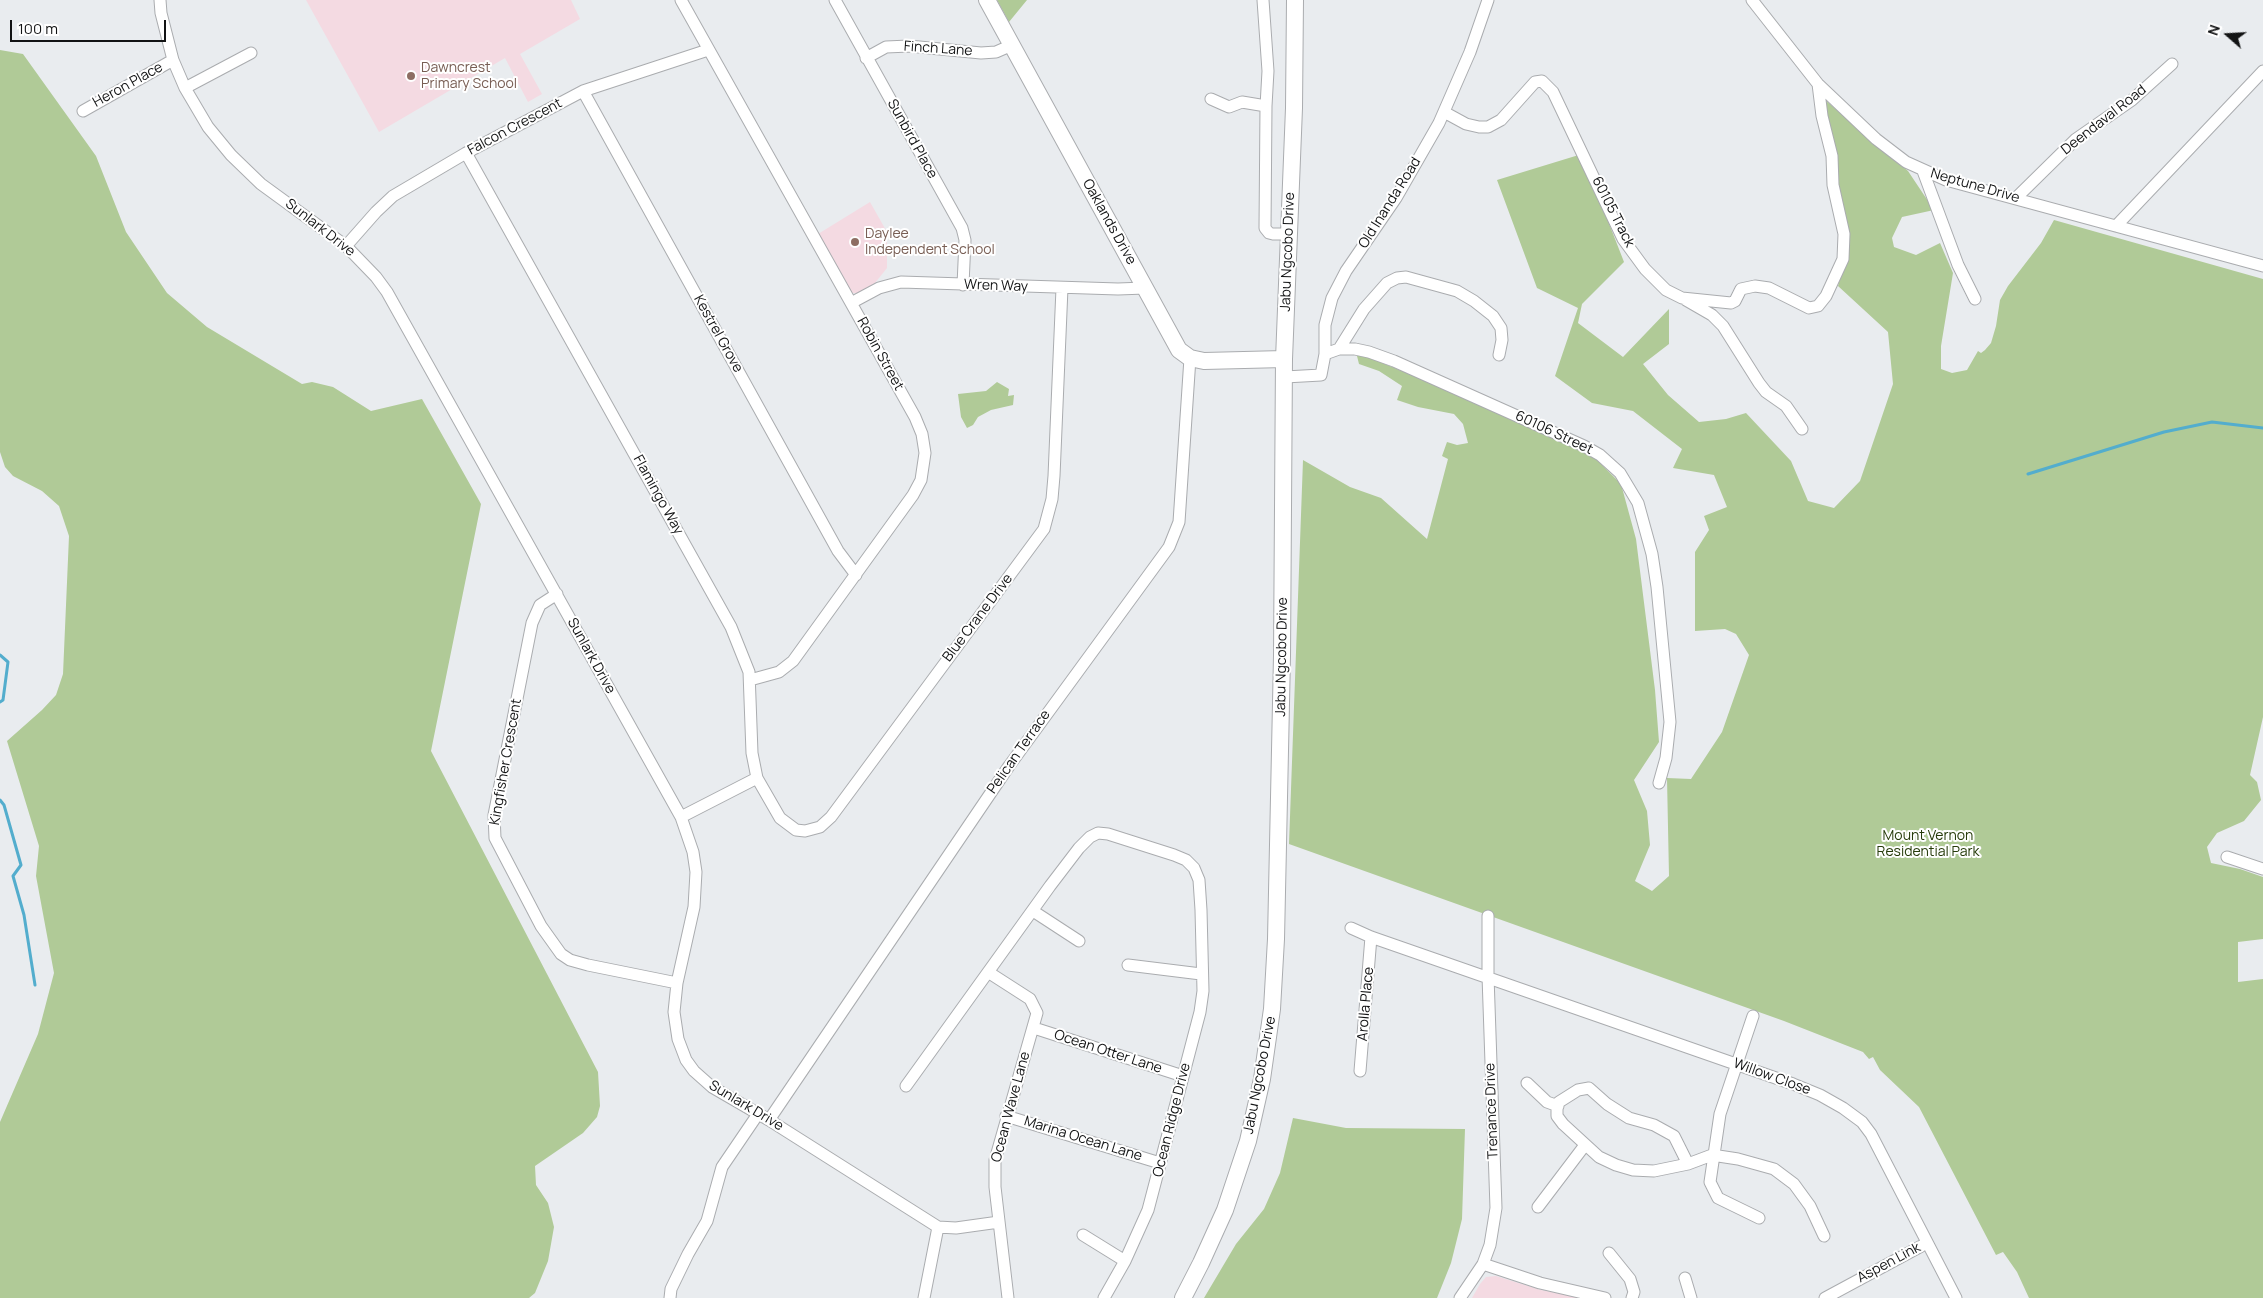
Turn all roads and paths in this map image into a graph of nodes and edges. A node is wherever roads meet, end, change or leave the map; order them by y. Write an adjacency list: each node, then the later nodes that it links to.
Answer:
1 (160, 0): 13 (street, Sunlark Drive)
2 (681, 0): 10 (street, Robin Street)
3 (835, 0): 12 (street, Sunbird Place)
4 (987, 0): 9 (main road, Oaklands Drive)
5 (1263, 0): 20 (street)
6 (1295, 0): 27 (main road, Jabu Ngcobo Drive)
7 (1488, 0): 22 (street, Old Inanda Road)
8 (1752, 0): 16 (street, Neptune Drive)
9 (1012, 45): 12 (street, Finch Lane); 32 (main road, Oaklands Drive)
10 (708, 50): 18 (street, Falcon Crescent); 35 (street, Robin Street)
11 (251, 53): 17 (street)
12 (866, 58): 30 (street, Sunbird Place)
13 (173, 60): 17 (street, Sunlark Drive); 21 (street, Heron Place)
14 (2172, 64): 25 (street, Deendaval Road)
15 (2263, 71): 26 (street)
16 (1818, 84): 24 (street, Neptune Drive); 33 (street, 60105 Track)
17 (185, 88): 28 (street, Sunlark Drive)
18 (583, 91): 23 (street, Falcon Crescent); 43 (street, Kestrel Grove)
19 (1211, 99): 20 (street)
20 (1266, 106): 27 (street)
21 (83, 110)
22 (1444, 112): 33 (street, 60105 Track); 37 (street, Old Inanda Road)
23 (466, 153): 28 (street, Falcon Crescent); 45 (street, Flamingo Way)
24 (1923, 171): 25 (street, Neptune Drive); 34 (street)
25 (2016, 198): 26 (street, Neptune Drive)
26 (2116, 226): 29 (street, Neptune Drive)
27 (1289, 234): 40 (main road, Jabu Ngcobo Drive)
28 (346, 246): 44 (street, Sunlark Drive)
29 (2263, 266)
30 (963, 285): 31 (street, Wren Way); 35 (street, Wren Way)
31 (1062, 288): 32 (street, Wren Way); 46 (street, Blue Crane Drive)
32 (1146, 288): 39 (main road, Oaklands Drive)
33 (1682, 298): 42 (street)
34 (1975, 300)
35 (851, 303): 43 (street, Robin Street)
36 (1339, 349): 37 (street, 60106 Street); 38 (street); 47 (street, 60106 Street)
37 (1325, 354): 41 (street, Old Inanda Road)
38 (1499, 355)
39 (1190, 358): 40 (main road); 71 (street, Pelican Terrace)
40 (1284, 359): 41 (main road, Jabu Ngcobo Drive)
41 (1284, 377): 91 (main road, Jabu Ngcobo Drive)
42 (1802, 429)
43 (856, 575): 45 (street, Robin Street)
44 (557, 594): 48 (street, Sunlark Drive); 60 (street, Kingfisher Crescent)
45 (750, 680): 46 (street, Flamingo Way)
46 (758, 778): 48 (street)
47 (1659, 783)
48 (681, 817): 60 (street, Sunlark Drive)
49 (2227, 857): 50 (street)
50 (2263, 869)
51 (1033, 911): 55 (street); 57 (street, Ocean Ridge Drive); 58 (street, Ocean Ridge Drive)
52 (1488, 916): 59 (street, Trenance Drive)
53 (1351, 928): 54 (street)
54 (1371, 937): 59 (street); 64 (street, Arolla Place)
55 (1078, 942)
56 (1128, 965): 58 (street)
57 (988, 972): 62 (street, Ocean Wave Lane); 67 (street, Ocean Ridge Drive)
58 (1201, 974): 65 (street, Ocean Ridge Drive)
59 (1488, 976): 63 (street, Willow Close); 85 (street, Trenance Drive)
60 (677, 983): 69 (street, Sunlark Drive)
61 (1753, 1016): 63 (street)
62 (1034, 1028): 65 (street, Ocean Otter Lane); 70 (street, Ocean Wave Lane)
63 (1736, 1064): 73 (street); 82 (street, Willow Close)
64 (1360, 1071)
65 (1183, 1076): 74 (street, Ocean Ridge Drive)
66 (1526, 1083): 68 (street)
67 (906, 1086)
68 (1558, 1106): 72 (street); 75 (street)
69 (758, 1114): 71 (street, Sunlark Drive); 87 (street)
70 (1006, 1116): 74 (street, Marina Ocean Lane); 78 (street, Ocean Wave Lane)
71 (769, 1120): 79 (street, Sunlark Drive)
72 (1585, 1145): 75 (street); 76 (street)
73 (1712, 1155): 75 (street); 77 (street); 81 (street)
74 (1160, 1163): 84 (street, Ocean Ridge Drive)
75 (1688, 1164)
76 (1538, 1207)
77 (1759, 1218)
78 (999, 1222): 79 (street); 89 (street, Ocean Wave Lane)
79 (938, 1227): 88 (street)
80 (1084, 1235): 84 (street)
81 (1824, 1236)
82 (1927, 1243): 96 (street, Aspen Link); 97 (street, Willow Close)
83 (1609, 1253): 94 (street)
84 (1125, 1261): 90 (street, Ocean Ridge Drive)
85 (1483, 1264): 92 (street, Trenance Drive); 93 (street)
86 (1685, 1278): 95 (street)
87 (670, 1298)
88 (924, 1298)
89 (1008, 1298)
90 (1104, 1298)
91 (1183, 1298)
92 (1460, 1298)
93 (1605, 1298)
94 (1632, 1298)
95 (1691, 1298)
96 (1825, 1298)
97 (1956, 1298)

